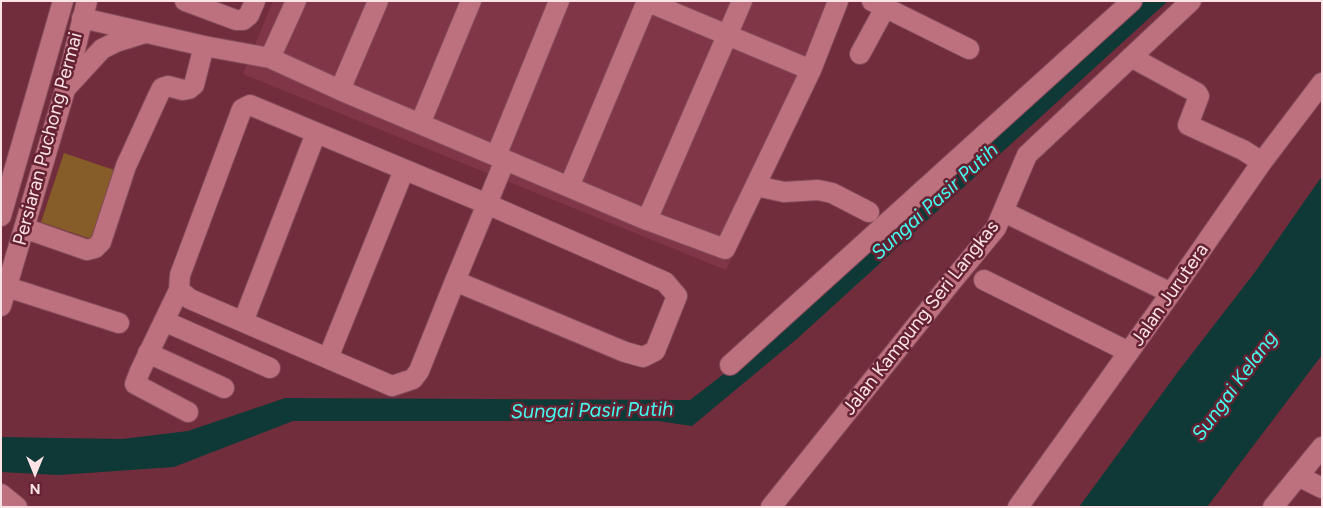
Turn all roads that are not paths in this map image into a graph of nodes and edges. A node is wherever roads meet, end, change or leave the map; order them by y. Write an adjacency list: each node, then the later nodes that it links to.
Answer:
1 (63, 1): 23 (street, Persiaran Puchong Permai)
2 (185, 1): 3 (street)
3 (255, 1)
4 (296, 1): 20 (street)
5 (378, 1): 25 (street)
6 (471, 1): 27 (street)
7 (559, 1): 29 (street)
8 (647, 1): 16 (street); 34 (street)
9 (742, 1): 16 (street)
10 (838, 1): 22 (street)
11 (1132, 1): 53 (street)
12 (1191, 1): 21 (street, Jalan Kampung Seri Langkas)
13 (879, 4): 18 (street); 19 (street)
14 (82, 7): 15 (street); 23 (street); 26 (street, Persiaran Puchong Permai)
15 (146, 32): 17 (street); 26 (street)
16 (728, 35): 22 (street); 39 (street)
17 (204, 46): 20 (street); 40 (street)
18 (969, 49)
19 (860, 54)
20 (270, 58): 25 (street)
21 (1131, 58): 30 (street); 37 (street, Jalan Kampung Seri Langkas)
22 (811, 70): 33 (street)
23 (40, 81): 32 (street, Persiaran Puchong Permai)
24 (1322, 83): 30 (street, Jalan Jurutera)
25 (340, 90): 27 (street)
26 (62, 98): 32 (street); 40 (street, Persiaran Puchong Permai)
27 (420, 124): 29 (street)
28 (316, 133): 31 (street); 44 (street); 48 (street)
29 (501, 158): 34 (street); 35 (street)
30 (1262, 162): 45 (street, Jalan Jurutera)
31 (404, 170): 35 (street); 52 (street)
32 (7, 173): 38 (street, Persiaran Puchong Permai); 41 (street)
33 (756, 186): 36 (street); 39 (street)
34 (569, 187): 39 (street)
35 (487, 204): 43 (street); 43 (street)
36 (869, 212)
37 (1004, 212): 45 (street); 62 (street, Jalan Kampung Seri Langkas)
38 (1, 216)
39 (648, 220)
40 (24, 228): 41 (street, Persiaran Puchong Permai)
41 (18, 250): 46 (street, Persiaran Puchong Permai)
42 (984, 280): 50 (street)
43 (455, 281): 52 (street)
44 (179, 290): 47 (street); 48 (street)
45 (1171, 293): 50 (street, Jalan Jurutera)
46 (4, 296): 49 (street)
47 (164, 321): 51 (street); 54 (street)
48 (244, 322): 52 (street)
49 (119, 323)
50 (1129, 352): 63 (street, Jalan Jurutera)
51 (148, 354): 55 (street); 56 (street)
52 (328, 358)
53 (730, 365)
54 (270, 368)
55 (224, 388)
56 (188, 412)
57 (1322, 447): 58 (street)
58 (1298, 476): 59 (street); 64 (street)
59 (1322, 488)
60 (1, 494): 61 (street)
61 (17, 507)
62 (771, 507)
63 (1018, 507)
64 (1274, 507)

